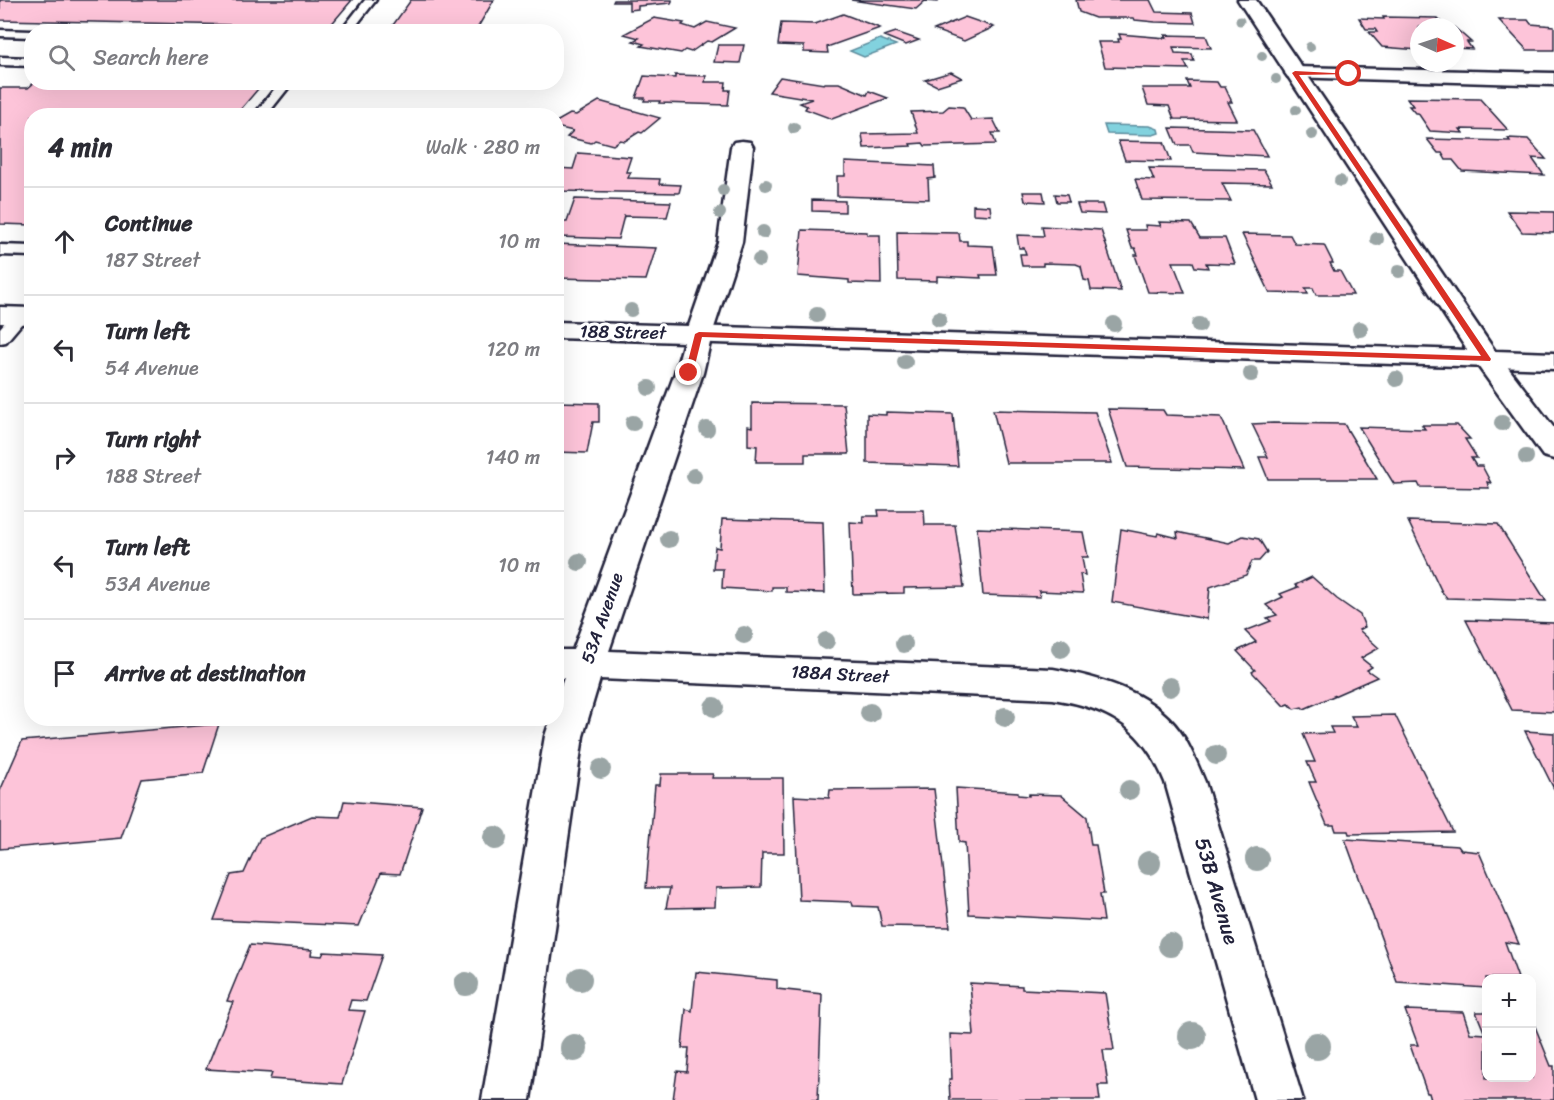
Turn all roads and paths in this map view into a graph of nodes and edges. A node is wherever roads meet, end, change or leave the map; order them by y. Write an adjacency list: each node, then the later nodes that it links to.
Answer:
1 (371, 0): 3 (lane)
2 (1247, 0): 8 (street)
3 (352, 24)
4 (0, 33): 5 (lane)
5 (24, 34)
6 (0, 61): 7 (lane)
7 (24, 62)
8 (1295, 73): 9 (street); 19 (street)
9 (1554, 79)
10 (280, 90): 11 (lane)
11 (266, 108)
12 (742, 147): 17 (street, 53A Avenue)
13 (0, 250): 14 (lane)
14 (24, 250)
15 (17, 316): 18 (lane)
16 (564, 330): 17 (street, 188 Street)
17 (699, 334): 19 (street, 188 Street); 22 (street, 53A Avenue)
18 (0, 338)
19 (1487, 359): 20 (street, 188 Street); 21 (street)
20 (1554, 362)
21 (1554, 449)
22 (571, 664): 23 (street, 188A Street); 24 (street, 53A Avenue)
23 (1121, 703): 25 (street, 53B Avenue)
24 (506, 1100)
25 (1279, 1100)

